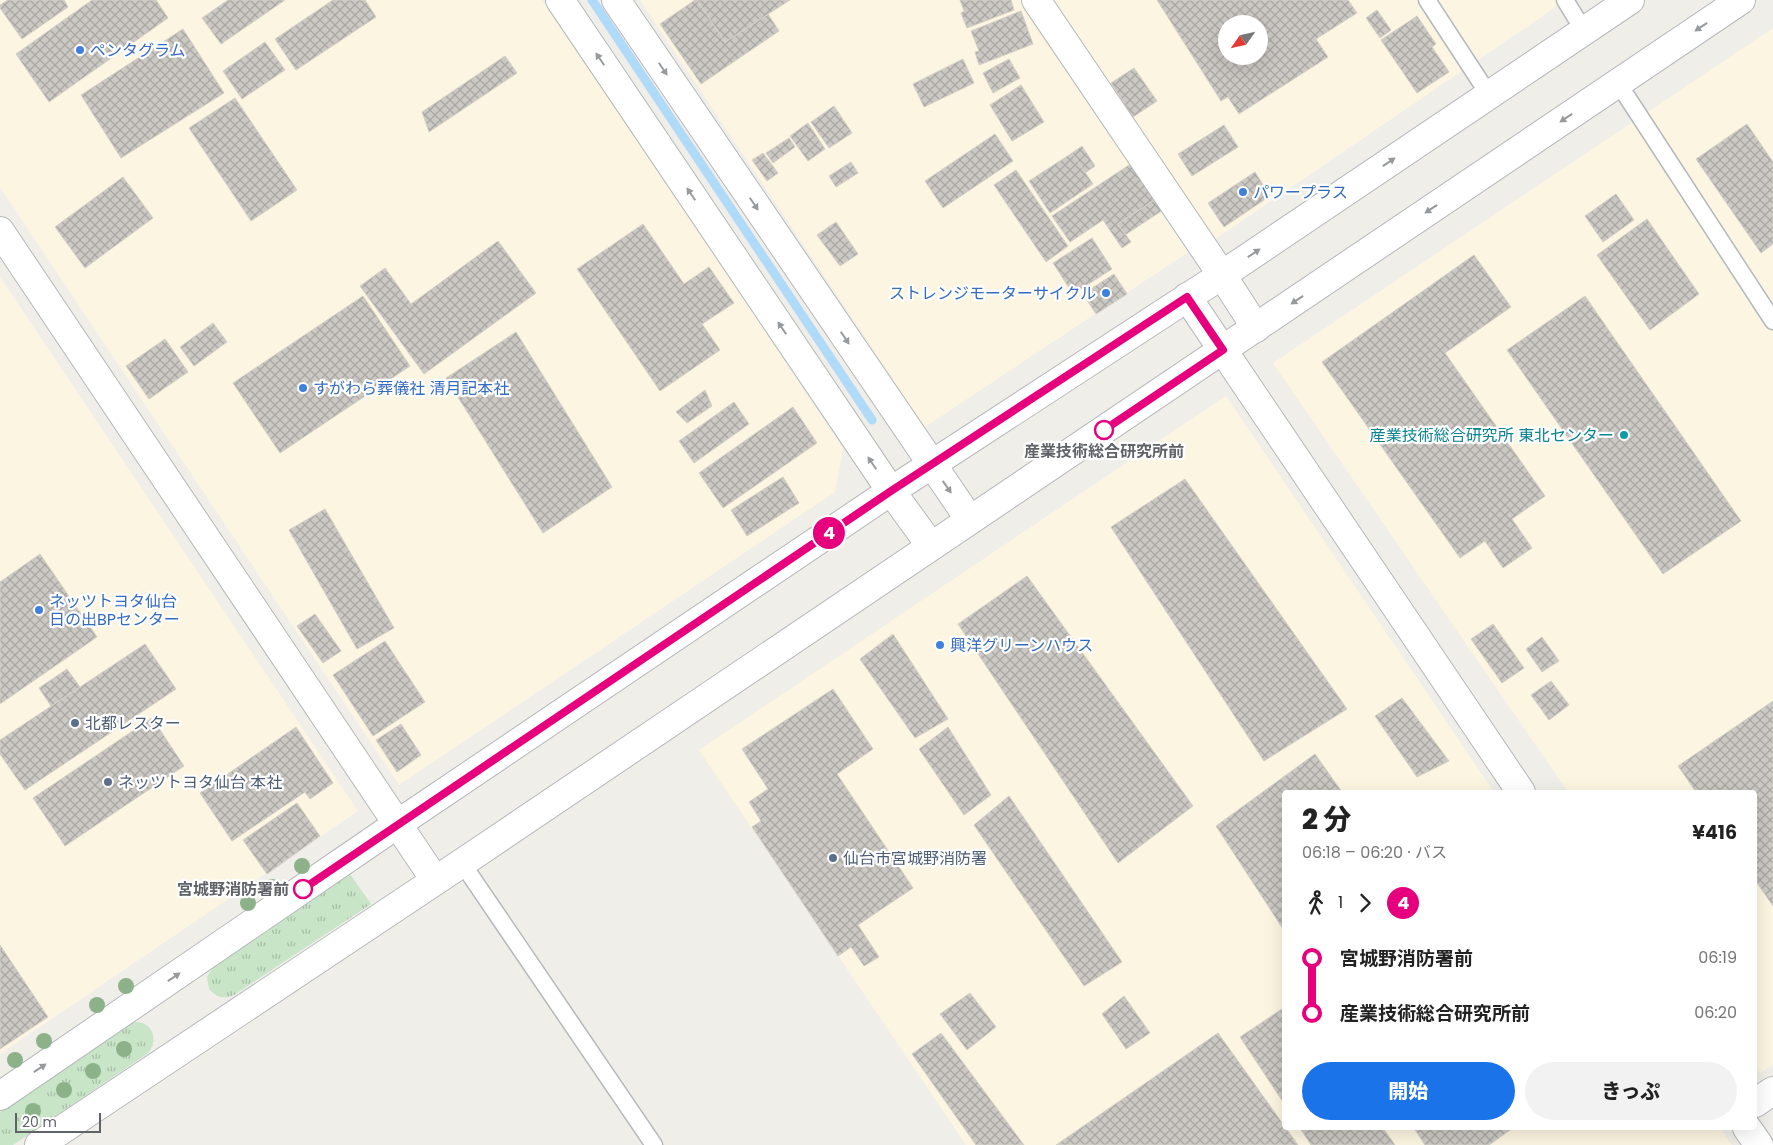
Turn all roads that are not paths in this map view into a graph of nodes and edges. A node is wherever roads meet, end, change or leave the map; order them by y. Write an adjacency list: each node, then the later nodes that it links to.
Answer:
1 (560, 0): 18 (street, one-way to 1)
2 (616, 0): 17 (street, one-way to 17)
3 (1036, 0): 12 (street)
4 (1426, 0): 10 (lane)
5 (1565, 0): 8 (lane)
6 (1630, 0): 8 (street)
7 (1741, 0): 9 (street, one-way to 9)
8 (1584, 31): 10 (street)
9 (1618, 83): 14 (lane); 15 (street, one-way to 15)
10 (1489, 96): 12 (street, one-way to 10)
11 (0, 231): 22 (street)
12 (1222, 275): 13 (street); 15 (street)
13 (1187, 297): 16 (street); 17 (street)
14 (1773, 321)
15 (1256, 328): 16 (street)
16 (1223, 350): 19 (street); 21 (street)
17 (931, 465): 18 (street); 19 (street, one-way to 19)
18 (891, 491): 20 (street); 22 (street)
19 (970, 520): 20 (street)
20 (931, 546): 23 (street)
21 (1520, 790)
22 (396, 825): 24 (street); 26 (street, one-way to 22)
23 (462, 863): 24 (street); 30 (lane)
24 (435, 880): 29 (street)
25 (1773, 1091): 27 (street)
26 (0, 1096)
27 (1757, 1102)
28 (1748, 1130): 31 (street)
29 (39, 1145)
30 (654, 1145)
31 (1759, 1145)

